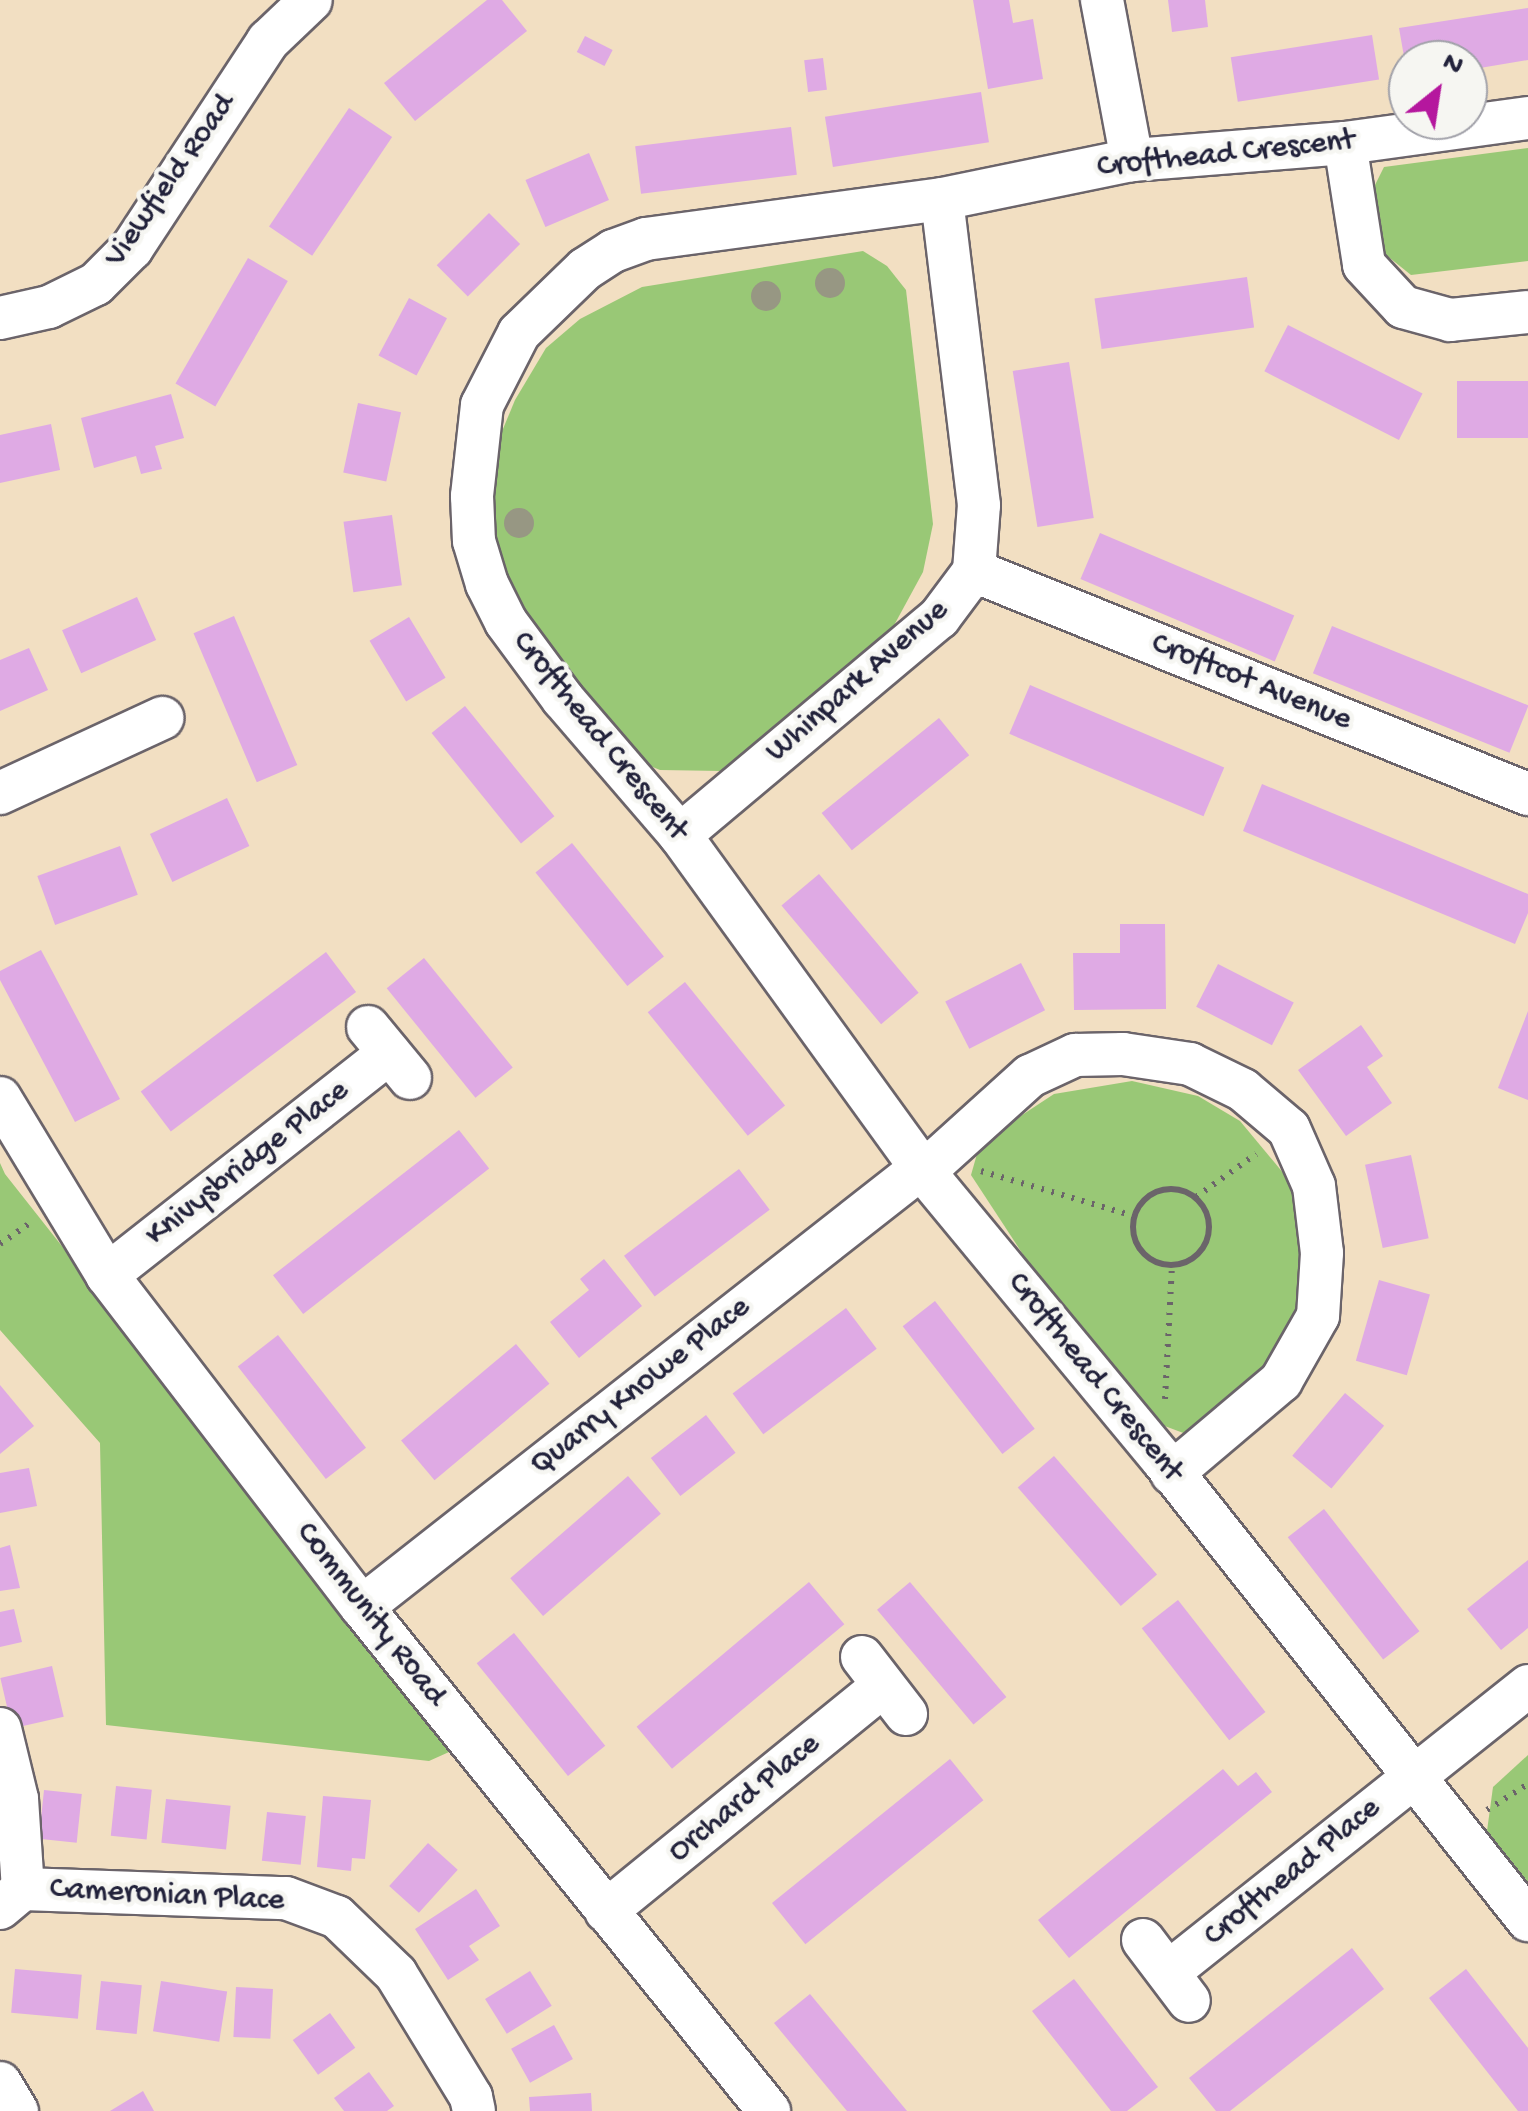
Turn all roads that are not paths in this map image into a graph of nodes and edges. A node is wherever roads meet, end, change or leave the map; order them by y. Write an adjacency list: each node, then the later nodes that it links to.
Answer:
1 (311, 0): 8 (street, Viewfield Road)
2 (1102, 0): 5 (street)
3 (1528, 118): 4 (street, Crofthead Crescent)
4 (1345, 144): 5 (street, Crofthead Crescent); 7 (street)
5 (1132, 160): 6 (street, Crofthead Crescent)
6 (942, 199): 9 (street, Whinpark Avenue); 13 (street, Crofthead Crescent)
7 (1528, 312)
8 (0, 318)
9 (974, 571): 12 (street, Croftcot Avenue); 13 (street, Whinpark Avenue)
10 (162, 718): 11 (street)
11 (0, 793)
12 (1528, 794)
13 (680, 834): 16 (street, Crofthead Crescent)
14 (389, 1053): 17 (street, Knivysbridge Place)
15 (0, 1098): 17 (street, Community Road)
16 (930, 1163): 18 (street, Crofthead Crescent); 18 (street, Quarry Knowe Place); 19 (street, Quarry Knowe Place)
17 (107, 1275): 19 (street, Community Road)
18 (1167, 1466): 23 (street, Crofthead Crescent)
19 (362, 1608): 25 (street, Community Road)
20 (884, 1686): 25 (street, Orchard Place)
21 (1528, 1686): 23 (street, Crofthead Place)
22 (0, 1729): 24 (street)
23 (1416, 1774): 26 (street, Crofthead Crescent); 27 (street, Crofthead Place)
24 (11, 1898): 30 (street, Cameronian Place)
25 (606, 1911): 31 (street, Community Road)
26 (1528, 1920)
27 (1167, 1971)
28 (0, 2083): 29 (street)
29 (17, 2111)
30 (474, 2111)
31 (769, 2111)

